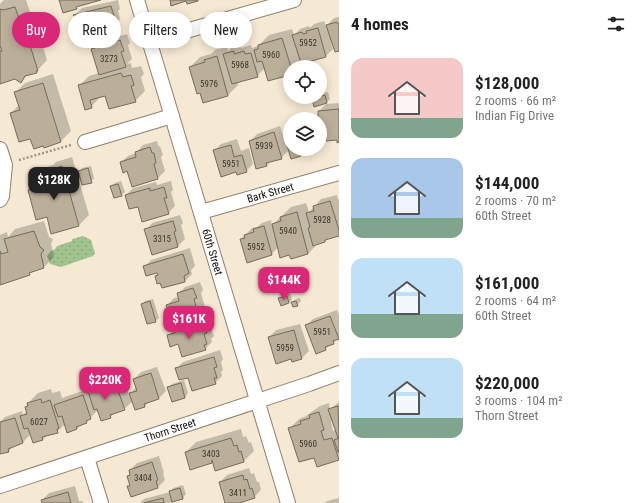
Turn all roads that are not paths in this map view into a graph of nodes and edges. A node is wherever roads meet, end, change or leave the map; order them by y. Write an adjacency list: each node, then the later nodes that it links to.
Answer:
1 (137, 0): 3 (street, 60th Street)
2 (294, 0): 4 (street)
3 (141, 12)
4 (192, 29)
5 (151, 48): 6 (street, 60th Street)
6 (172, 116): 7 (street); 11 (street, 60th Street)
7 (85, 142)
8 (0, 149): 10 (street)
9 (339, 173): 11 (street, Bark Street)
10 (0, 200)
11 (201, 212): 13 (street, 60th Street)
12 (339, 373): 13 (street, Thorn Street)
13 (257, 401): 14 (street, Thorn Street); 17 (street, 60th Street)
14 (87, 458): 15 (street, Thorn Street); 16 (street)
15 (0, 486)
16 (101, 503)
17 (288, 503)

